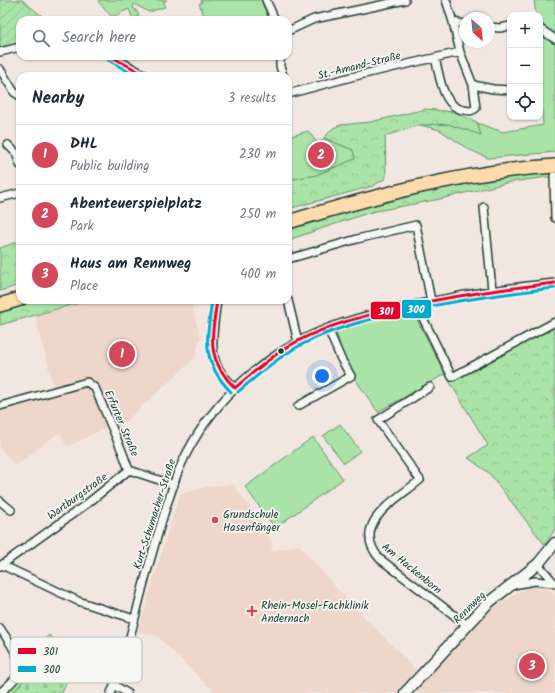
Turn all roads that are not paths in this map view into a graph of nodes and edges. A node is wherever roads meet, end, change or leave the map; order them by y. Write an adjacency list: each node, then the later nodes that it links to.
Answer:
1 (266, 0): 4 (street)
2 (405, 0): 9 (street)
3 (446, 0): 5 (street)
4 (273, 16)
5 (453, 22): 6 (street); 14 (street)
6 (459, 23)
7 (507, 27): 8 (street)
8 (495, 28)
9 (292, 29)
10 (543, 31): 11 (street)
11 (554, 39)
12 (16, 48): 13 (street)
13 (0, 52)
14 (460, 52): 15 (street, St.-Amand-Straße); 21 (street)
15 (435, 58): 21 (street); 24 (street, St.-Amand-Straße)
16 (117, 60): 19 (street)
17 (280, 60): 20 (street)
18 (0, 69): 23 (street)
19 (140, 72)
20 (282, 72)
21 (473, 85): 22 (street)
22 (507, 90)
23 (16, 93)
24 (292, 93)
25 (8, 146): 26 (street)
26 (16, 152)
27 (555, 157): 32 (highway)
28 (554, 171): 33 (street); 34 (highway)
29 (16, 194): 30 (street)
30 (0, 198)
31 (484, 207): 37 (street)
32 (292, 211)
33 (555, 218)
34 (292, 221)
35 (292, 258): 41 (street)
36 (555, 283): 37 (street, Kurt-Schumacher-Straße)
37 (492, 290): 41 (street, Kurt-Schumacher-Straße)
38 (16, 291): 39 (highway)
39 (0, 296)
40 (16, 301): 45 (highway)
41 (431, 301): 44 (street, Kurt-Schumacher-Straße)
42 (217, 304): 50 (street)
43 (289, 304): 48 (street)
44 (416, 304): 46 (street); 47 (street, Kurt-Schumacher-Straße)
45 (0, 306)
46 (555, 322)
47 (328, 329): 48 (street, Kurt-Schumacher-Straße); 52 (street)
48 (298, 342): 50 (street, Kurt-Schumacher-Straße)
49 (430, 387): 63 (street, Am Hackenborn)
50 (235, 388): 54 (street, Kurt-Schumacher-Straße)
51 (0, 406): 53 (street, Erfurter Straße)
52 (298, 406)
53 (129, 470): 54 (street); 59 (street, Wartburgstraße)
54 (174, 485): 62 (street, Kurt-Schumacher-Straße)
55 (0, 501): 56 (street)
56 (11, 510)
57 (555, 543): 58 (street, Rennweg)
58 (538, 564): 60 (street); 61 (street, Rennweg)
59 (1, 566): 62 (street)
60 (555, 584): 61 (street)
61 (511, 586): 63 (street, Rennweg)
62 (134, 619): 65 (street, Kurt-Schumacher-Straße)
63 (467, 625): 72 (street, Rennweg)
64 (0, 628): 66 (street)
65 (130, 637)
66 (10, 644)
67 (10, 682): 69 (street)
68 (114, 684): 70 (street, Kurt-Schumacher-Straße); 71 (street)
69 (0, 693)
70 (111, 693)
71 (127, 693)
72 (405, 693)

